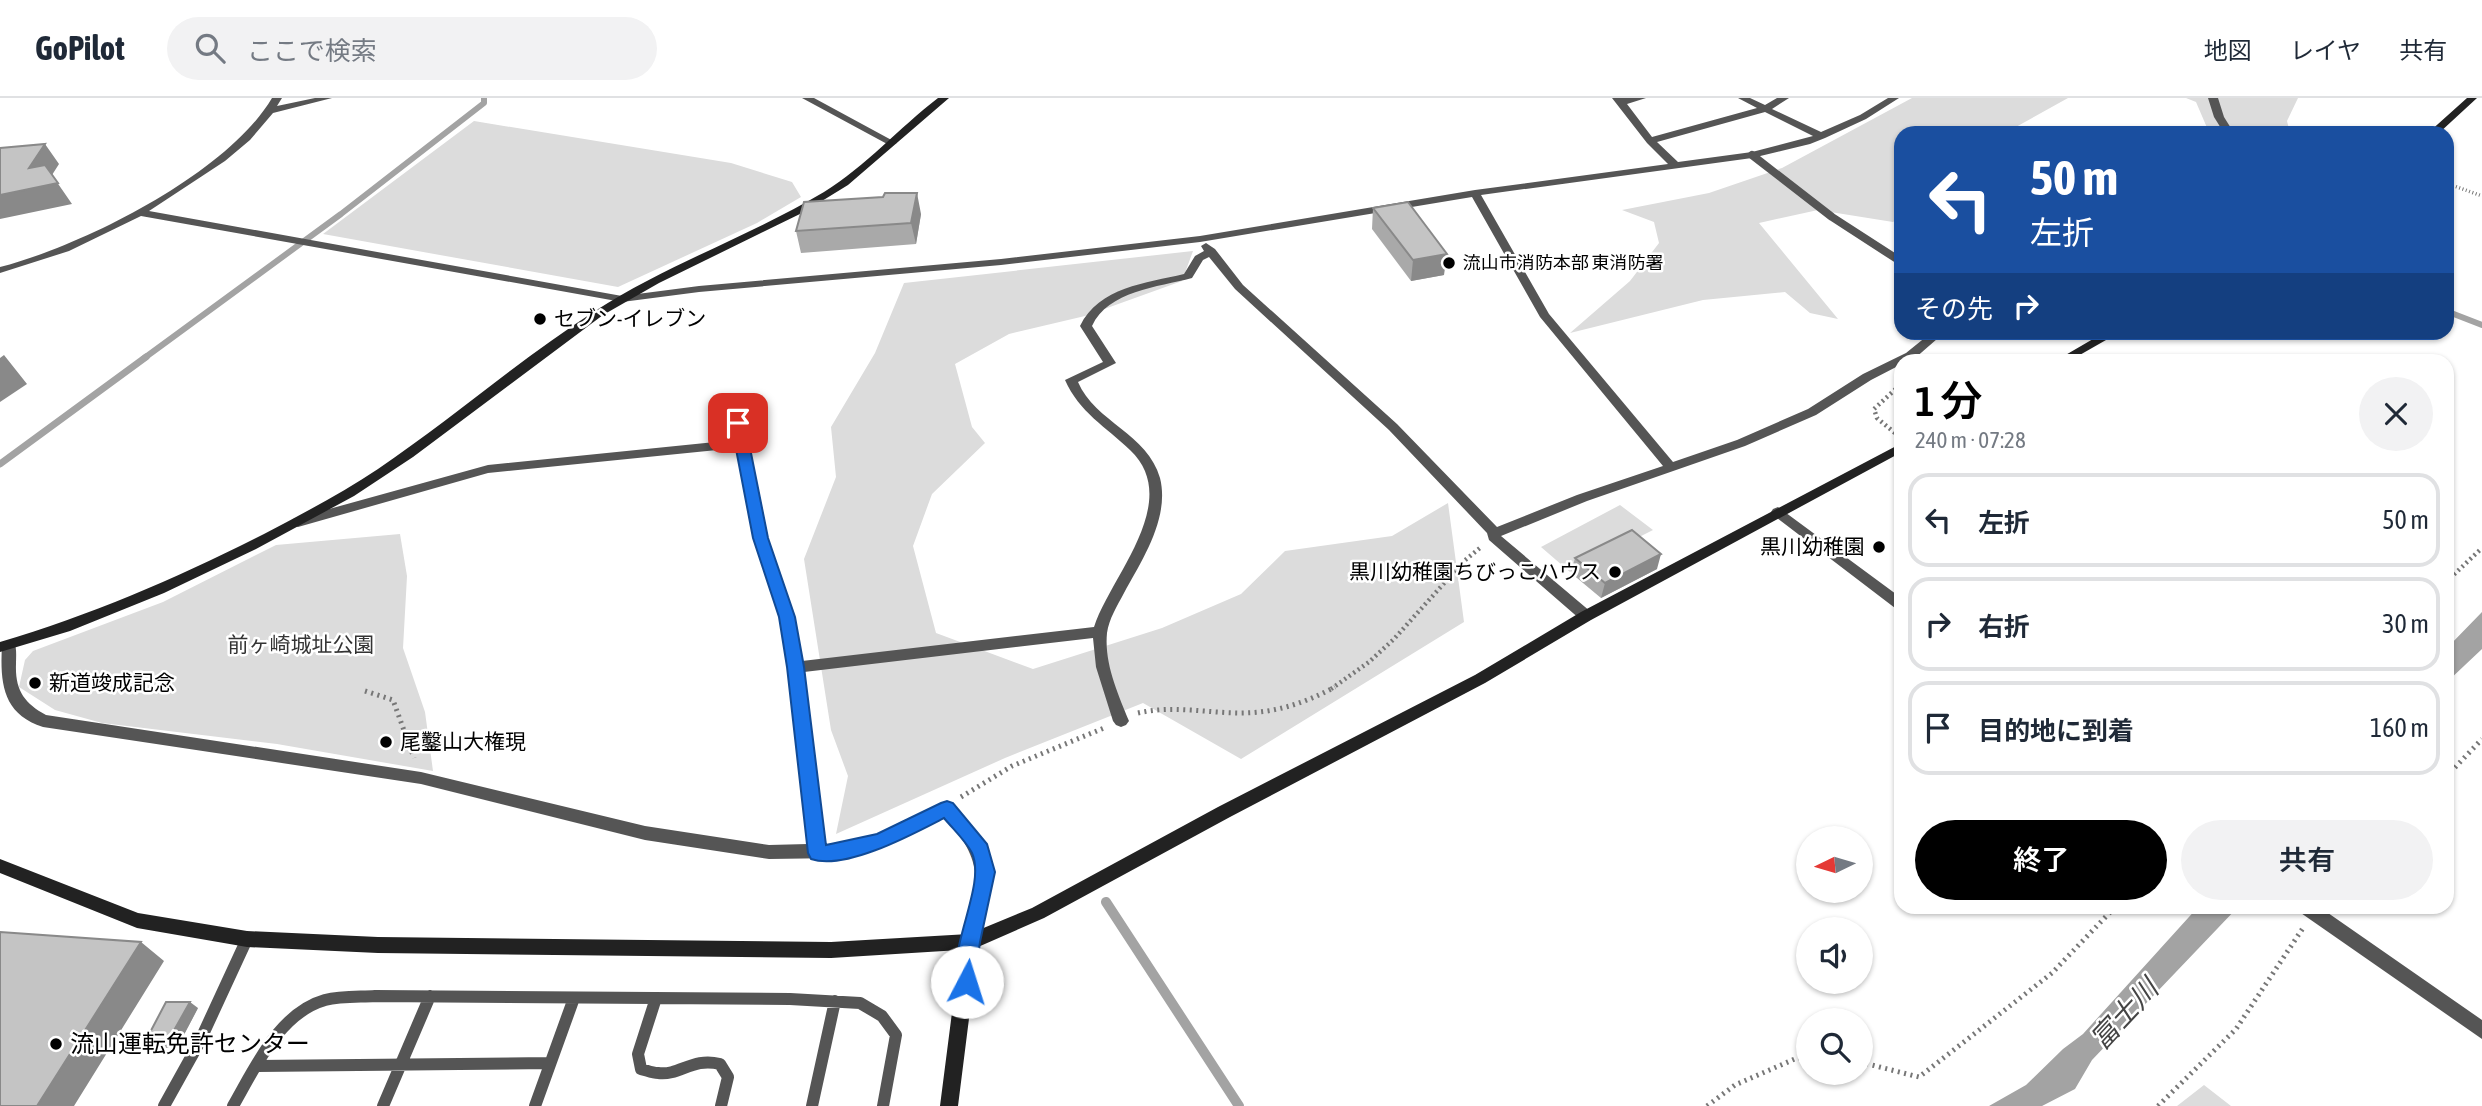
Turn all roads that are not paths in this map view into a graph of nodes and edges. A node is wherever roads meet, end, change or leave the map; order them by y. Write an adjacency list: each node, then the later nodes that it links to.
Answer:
1 (277, 98): 13 (street)
2 (327, 98): 13 (street)
3 (807, 98): 18 (street)
4 (943, 98): 18 (street)
5 (1641, 98): 11 (street)
6 (1743, 98): 12 (street)
7 (1784, 98): 12 (street)
8 (1894, 98): 16 (street)
9 (2213, 98): 14 (street)
10 (2472, 98): 15 (street)
11 (1619, 100): 17 (street)
12 (1765, 109): 16 (street); 17 (street)
13 (273, 110): 22 (street)
14 (2224, 126)
15 (2441, 126)
16 (1822, 136): 19 (street)
17 (1650, 141): 20 (street)
18 (892, 143): 27 (street)
19 (1752, 155): 20 (street); 25 (lane)
20 (1675, 166): 21 (street)
21 (1475, 193): 23 (street); 36 (street)
22 (139, 212): 26 (street); 27 (street)
23 (1200, 239): 24 (street); 27 (street)
24 (1210, 251): 39 (street); 42 (street)
25 (1894, 257)
26 (0, 270)
27 (622, 299): 38 (street)
28 (1930, 340): 30 (street)
29 (2100, 340): 31 (street)
30 (1912, 354)
31 (2074, 354)
32 (1894, 364): 36 (street)
33 (734, 403): 34 (street)
34 (741, 443): 38 (street); 44 (street)
35 (1894, 451): 37 (street)
36 (1670, 466): 39 (street)
37 (1778, 512): 40 (street); 41 (street)
38 (298, 522): 43 (street)
39 (1495, 535): 41 (street)
40 (1894, 599)
41 (1586, 616): 50 (street)
42 (1100, 632): 44 (street); 45 (street)
43 (4, 646): 46 (street)
44 (796, 667): 46 (street)
45 (1121, 721)
46 (817, 853): 50 (street)
47 (0, 866): 49 (street)
48 (2315, 914): 55 (street)
49 (247, 939): 50 (street); 59 (lane)
50 (970, 942): 66 (street)
51 (430, 996): 52 (lane); 56 (lane); 58 (lane)
52 (574, 998): 53 (lane); 57 (lane)
53 (656, 998): 54 (lane); 63 (lane)
54 (835, 1001): 64 (lane); 65 (lane)
55 (2482, 1030)
56 (403, 1063): 57 (lane); 58 (lane); 61 (lane)
57 (550, 1063): 62 (lane)
58 (257, 1066): 60 (lane)
59 (164, 1106)
60 (233, 1106)
61 (383, 1106)
62 (535, 1106)
63 (720, 1106)
64 (812, 1106)
65 (883, 1106)
66 (948, 1106)

